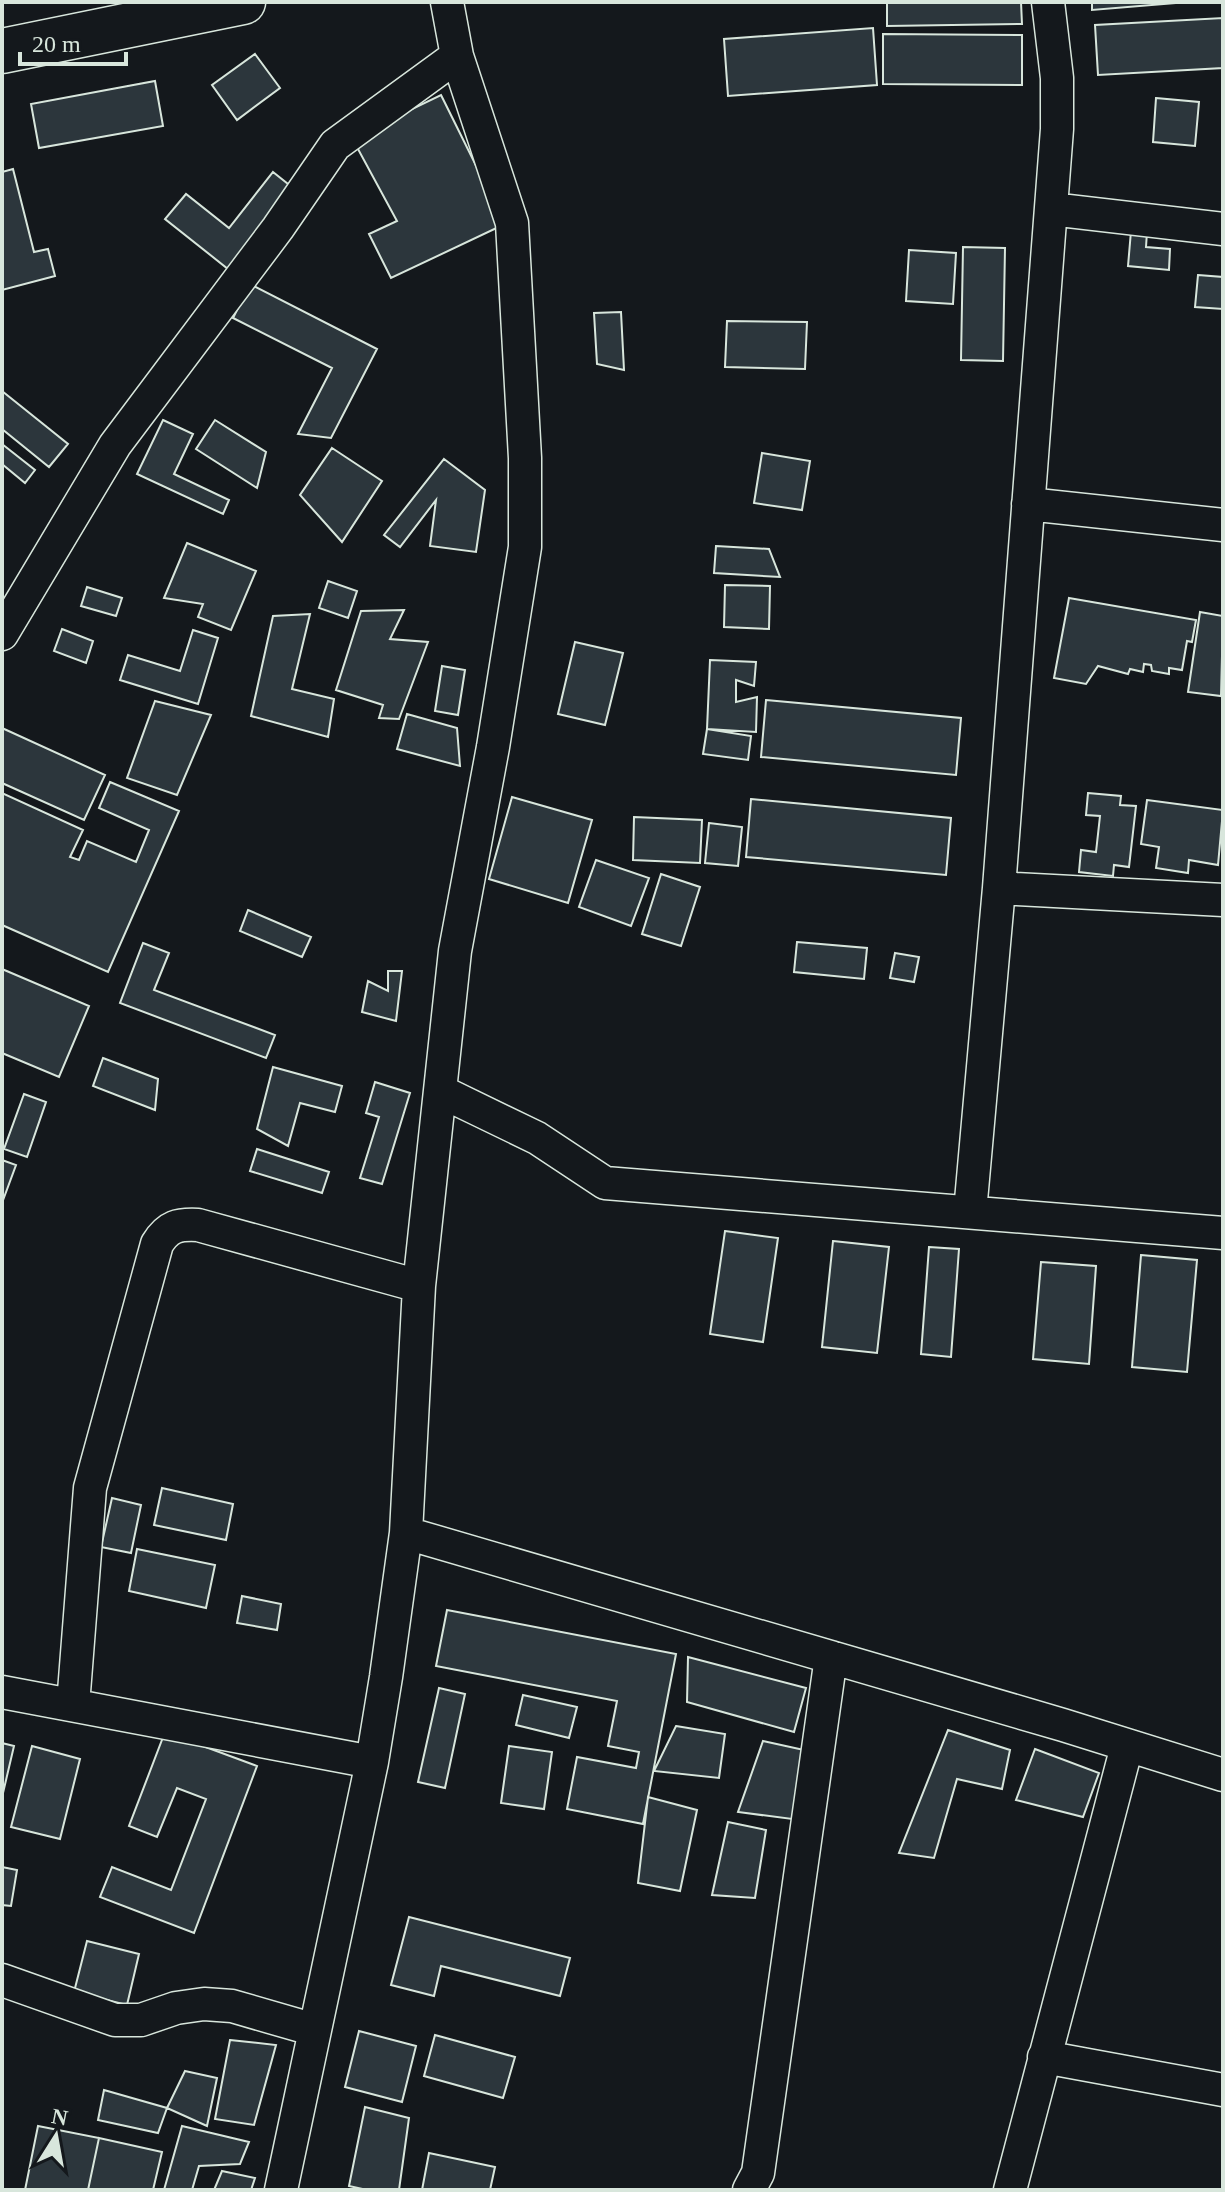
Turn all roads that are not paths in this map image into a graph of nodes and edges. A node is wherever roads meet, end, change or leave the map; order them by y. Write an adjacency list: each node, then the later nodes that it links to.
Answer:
1 (243, 2): 4 (main road)
2 (447, 2): 5 (street)
3 (1048, 2): 6 (street)
4 (2, 51)
5 (457, 56): 10 (street); 13 (street)
6 (1051, 209): 7 (street); 8 (street)
7 (1223, 229)
8 (1028, 504): 9 (street); 11 (street)
9 (1223, 525)
10 (2, 634)
11 (999, 888): 12 (street); 14 (street)
12 (1223, 900)
13 (440, 1091): 14 (street); 16 (street)
14 (970, 1212): 15 (street)
15 (1223, 1233)
16 (419, 1286): 17 (street); 20 (street)
17 (406, 1533): 18 (street); 22 (street)
18 (831, 1657): 21 (street); 29 (street)
19 (2, 1692): 20 (street)
20 (73, 1705): 22 (street)
21 (1127, 1746): 23 (street); 26 (street)
22 (372, 1762): 25 (street)
23 (1223, 1775)
24 (2, 1980): 25 (street)
25 (315, 2030): 28 (street)
26 (1044, 2057): 27 (street); 30 (street)
27 (1223, 2090)
28 (281, 2190)
29 (749, 2190)
30 (1010, 2190)

